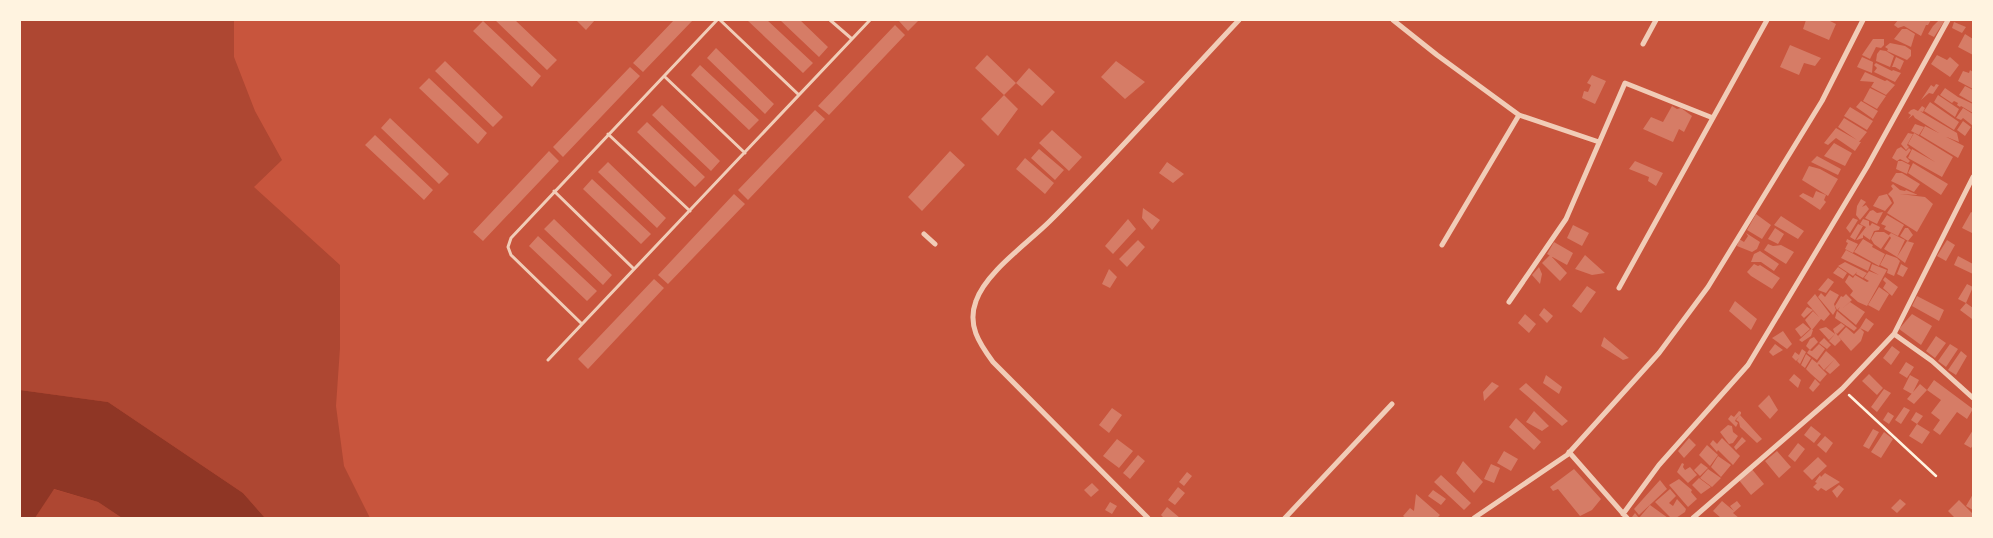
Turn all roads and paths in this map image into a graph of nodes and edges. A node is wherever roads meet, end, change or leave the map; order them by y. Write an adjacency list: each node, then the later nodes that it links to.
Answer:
1 (718, 20): 12 (lane); 13 (lane)
2 (830, 20): 10 (lane)
3 (870, 20): 10 (lane)
4 (1239, 20): 36 (street)
5 (1393, 20): 14 (street)
6 (1656, 20): 11 (street)
7 (1767, 20): 15 (street)
8 (1862, 20): 34 (street)
9 (1948, 20): 37 (street)
10 (852, 40): 13 (lane)
11 (1643, 44)
12 (664, 76): 16 (lane); 18 (lane)
13 (799, 95): 18 (lane)
14 (1519, 114): 17 (street); 24 (street)
15 (1712, 118): 17 (street); 26 (street)
16 (608, 134): 20 (lane); 21 (lane)
17 (1599, 142): 27 (street)
18 (744, 153): 21 (lane)
19 (1973, 177): 29 (street)
20 (554, 191): 25 (lane); 28 (lane)
21 (690, 210): 25 (lane)
22 (924, 234): 23 (street)
23 (935, 244)
24 (1442, 245)
25 (634, 269): 28 (lane)
26 (1620, 288)
27 (1509, 302)
28 (582, 324): 30 (lane)
29 (1894, 334): 31 (street); 32 (street)
30 (548, 360)
31 (1842, 389): 35 (path); 42 (street)
32 (1973, 398)
33 (1392, 404): 40 (street)
34 (1569, 452): 37 (street); 41 (street)
35 (1936, 476)
36 (1142, 512): 38 (street); 39 (street)
37 (1625, 516)
38 (1136, 518)
39 (1148, 518)
40 (1285, 518)
41 (1474, 518)
42 (1693, 518)

